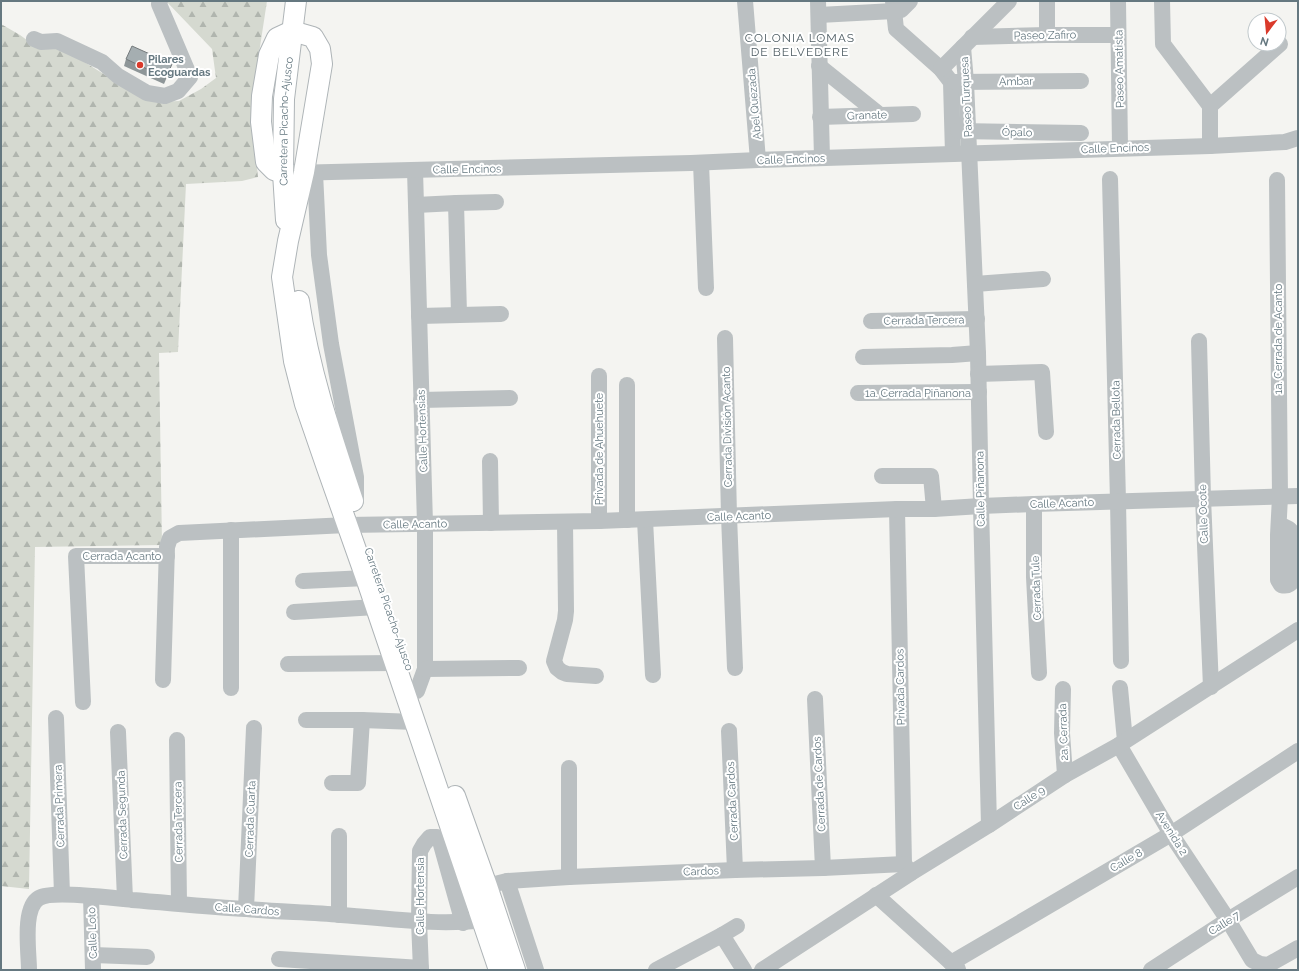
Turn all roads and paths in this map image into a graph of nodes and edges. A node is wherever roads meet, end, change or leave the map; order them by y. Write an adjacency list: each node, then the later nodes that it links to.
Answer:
1 (160, 1): 14 (street)
2 (745, 1): 33 (street, Abel Quezada)
3 (910, 1): 9 (street)
4 (1008, 1): 15 (street)
5 (1046, 1): 12 (street)
6 (1118, 1): 13 (street, Paseo Amatista)
7 (1162, 1): 21 (street)
8 (293, 4): 11 (main road)
9 (893, 6): 10 (street); 18 (street)
10 (818, 8): 17 (street)
11 (292, 31): 36 (main road); 37 (main road)
12 (1047, 35): 13 (street, Paseo Zafiro); 15 (street, Paseo Zafiro)
13 (1118, 35): 28 (street, Paseo Amatista)
14 (34, 39)
15 (967, 42): 18 (street); 20 (street, Paseo Turquesa)
16 (1271, 52): 21 (street)
17 (819, 66): 23 (street); 24 (street)
18 (941, 69): 20 (street)
19 (1081, 81): 20 (street, Ambar)
20 (959, 82): 25 (street, Paseo Turquesa)
21 (1210, 106): 29 (street)
22 (913, 114): 23 (street, Granate)
23 (880, 115): 24 (street, Granate)
24 (820, 117): 31 (street)
25 (960, 131): 26 (street, Ópalo); 30 (street, Paseo Turquesa); 32 (street)
26 (1081, 133)
27 (1298, 138): 29 (street, Calle Encinos)
28 (1120, 143): 29 (street, Calle Encinos); 30 (street, Calle Encinos)
29 (1210, 146)
30 (969, 151): 32 (street, Calle Encinos); 45 (street, Calle Piñanona)
31 (822, 152): 32 (street, Calle Encinos); 33 (street, Calle Encinos)
32 (953, 154)
33 (758, 160): 34 (street, Calle Encinos)
34 (701, 163): 35 (street, Calle Encinos); 46 (street)
35 (415, 170): 36 (street, Calle Encinos); 42 (street, Calle Hortensias)
36 (309, 172): 37 (street, Calle Encinos); 43 (main road); 75 (street)
37 (283, 173): 43 (main road, Carretera Picacho-Ajusco)
38 (1110, 179): 69 (street, Cerrada Bellota)
39 (1277, 180): 67 (street, 1a. Cerrada de Acanto)
40 (496, 202): 41 (street)
41 (456, 204): 42 (street); 47 (street)
42 (416, 205): 49 (street, Calle Hortensias)
43 (288, 241): 75 (main road, Carretera Picacho-Ajusco)
44 (1043, 279): 45 (street)
45 (975, 284): 50 (street, Calle Piñanona)
46 (706, 288)
47 (459, 314): 48 (street); 49 (street)
48 (501, 314)
49 (419, 316): 62 (street, Calle Hortensias)
50 (977, 319): 51 (street, Cerrada Tercera); 54 (street, Calle Piñanona)
51 (871, 321)
52 (725, 338): 74 (street, Cerrada División Acanto)
53 (1199, 340): 68 (street, Calle Ocote)
54 (978, 352): 55 (street); 56 (street, Calle Piñanona)
55 (863, 357)
56 (978, 374): 59 (street, Calle Piñanona); 63 (street)
57 (599, 376): 78 (street, Privada de Ahuehuete)
58 (627, 385): 76 (street)
59 (979, 392): 60 (street, 1a. Cerrada Piñanona); 71 (street, Calle Piñanona)
60 (858, 393)
61 (510, 398): 62 (street)
62 (421, 400): 81 (street, Calle Hortensias)
63 (1046, 432)
64 (490, 461): 80 (street)
65 (882, 476): 72 (street)
66 (1298, 496): 67 (street, Calle Acanto)
67 (1280, 497): 68 (street, Calle Acanto); 82 (street, 1a. Cerrada de Acanto)
68 (1203, 498): 69 (street, Calle Acanto); 100 (street, Calle Ocote)
69 (1118, 501): 70 (street, Calle Acanto); 90 (street, Cerrada Bellota)
70 (1034, 504): 71 (street, Calle Acanto); 96 (street, Cerrada Tule)
71 (980, 506): 72 (street, Calle Acanto); 120 (street, Calle Piñanona)
72 (934, 509): 73 (street, Calle Acanto)
73 (897, 510): 74 (street, Calle Acanto); 124 (street, Privada Cardos)
74 (729, 516): 77 (street, Calle Acanto); 94 (street, Cerrada División Acanto)
75 (354, 519): 81 (street, Calle Acanto); 83 (street, Calle Acanto); 85 (main road, Carretera Picacho-Ajusco); 104 (main road, Carretera Picacho-Ajusco)
76 (627, 520): 77 (street, Calle Acanto); 78 (street, Calle Acanto)
77 (645, 520): 97 (street)
78 (599, 521): 79 (street, Calle Acanto)
79 (565, 522): 80 (street, Calle Acanto); 98 (street)
80 (491, 523): 81 (street, Calle Acanto)
81 (424, 524): 95 (street, Calle Hortensias)
82 (1279, 524)
83 (231, 530): 84 (street, Calle Acanto); 101 (street)
84 (167, 556): 99 (street); 106 (street, Cerrada Acanto)
85 (366, 578): 86 (street); 87 (main road, Carretera Picacho-Ajusco)
86 (304, 581)
87 (376, 607): 88 (street); 91 (main road, Carretera Picacho-Ajusco)
88 (294, 612)
89 (1298, 630): 100 (street, Calle 9)
90 (1121, 661)
91 (395, 663): 92 (street); 110 (main road, Carretera Picacho-Ajusco)
92 (288, 664)
93 (519, 668): 95 (street)
94 (735, 668)
95 (425, 669): 104 (street, Calle Hortensias)
96 (1040, 673)
97 (653, 675)
98 (596, 676)
99 (163, 680)
100 (1210, 687): 115 (street, Calle 9)
101 (231, 688)
102 (1120, 688): 115 (street)
103 (1063, 689): 118 (street, 2a. Cerrada)
104 (417, 691): 129 (main road, Carretera Picacho-Ajusco)
105 (815, 699): 123 (street, Cerrada de Cardos)
106 (83, 702)
107 (56, 718): 130 (street, Cerrada Primera)
108 (306, 720): 109 (street)
109 (362, 720): 110 (street); 119 (street)
110 (415, 722): 137 (main road, Carretera Picacho-Ajusco)
111 (254, 728): 135 (street, Cerrada Cuarta)
112 (118, 732): 133 (street, Cerrada Segunda)
113 (728, 732): 125 (street, Cerrada Cardos)
114 (177, 740): 134 (street, Cerrada Tercera)
115 (1122, 743): 118 (street, Calle 9); 121 (street, Avenida 2)
116 (1298, 750): 121 (street, Calle 8)
117 (569, 768): 126 (street)
118 (1065, 775): 120 (street, Calle 9)
119 (332, 782)
120 (989, 825): 124 (street, Calle 9)
121 (1171, 834): 138 (street, Avenida 2); 147 (street, Calle 8)
122 (339, 836): 136 (street)
123 (823, 868): 124 (street, Cardos); 125 (street, Cardos)
124 (908, 868): 131 (street, Calle 9)
125 (735, 870): 126 (street, Cardos)
126 (569, 876): 128 (street, Cardos)
127 (1298, 877): 138 (street, Calle 7)
128 (507, 881): 129 (street, Cardos); 152 (street)
129 (487, 886): 151 (main road, Carretera Picacho-Ajusco)
130 (62, 894): 132 (street, Calle Cardos); 149 (street, Calle Cardos)
131 (876, 895): 147 (street); 155 (street, Calle 9)
132 (91, 896): 133 (street, Calle Cardos); 146 (street, Calle Loto)
133 (125, 899): 134 (street, Calle Cardos)
134 (179, 903): 135 (street, Calle Cardos)
135 (246, 909): 136 (street, Calle Cardos)
136 (339, 915): 139 (street, Calle Cardos)
137 (483, 920): 140 (street, Calle Cardos); 150 (main road, Carretera Picacho-Ajusco)
138 (1228, 920): 143 (street, Avenida 2); 156 (street, Calle 7)
139 (419, 921): 140 (street, Calle Cardos); 140 (street, Calle Hortensia); 148 (street, Calle Hortensia)
140 (463, 923)
141 (737, 926): 142 (street)
142 (722, 935): 153 (street); 154 (street)
143 (1298, 948)
144 (147, 957): 146 (street)
145 (279, 959): 148 (street)
146 (93, 963)
147 (955, 966)
148 (421, 969)
149 (29, 970)
150 (499, 970)
151 (515, 970)
152 (536, 970)
153 (656, 970)
154 (744, 970)
155 (762, 970)
156 (1151, 970)

